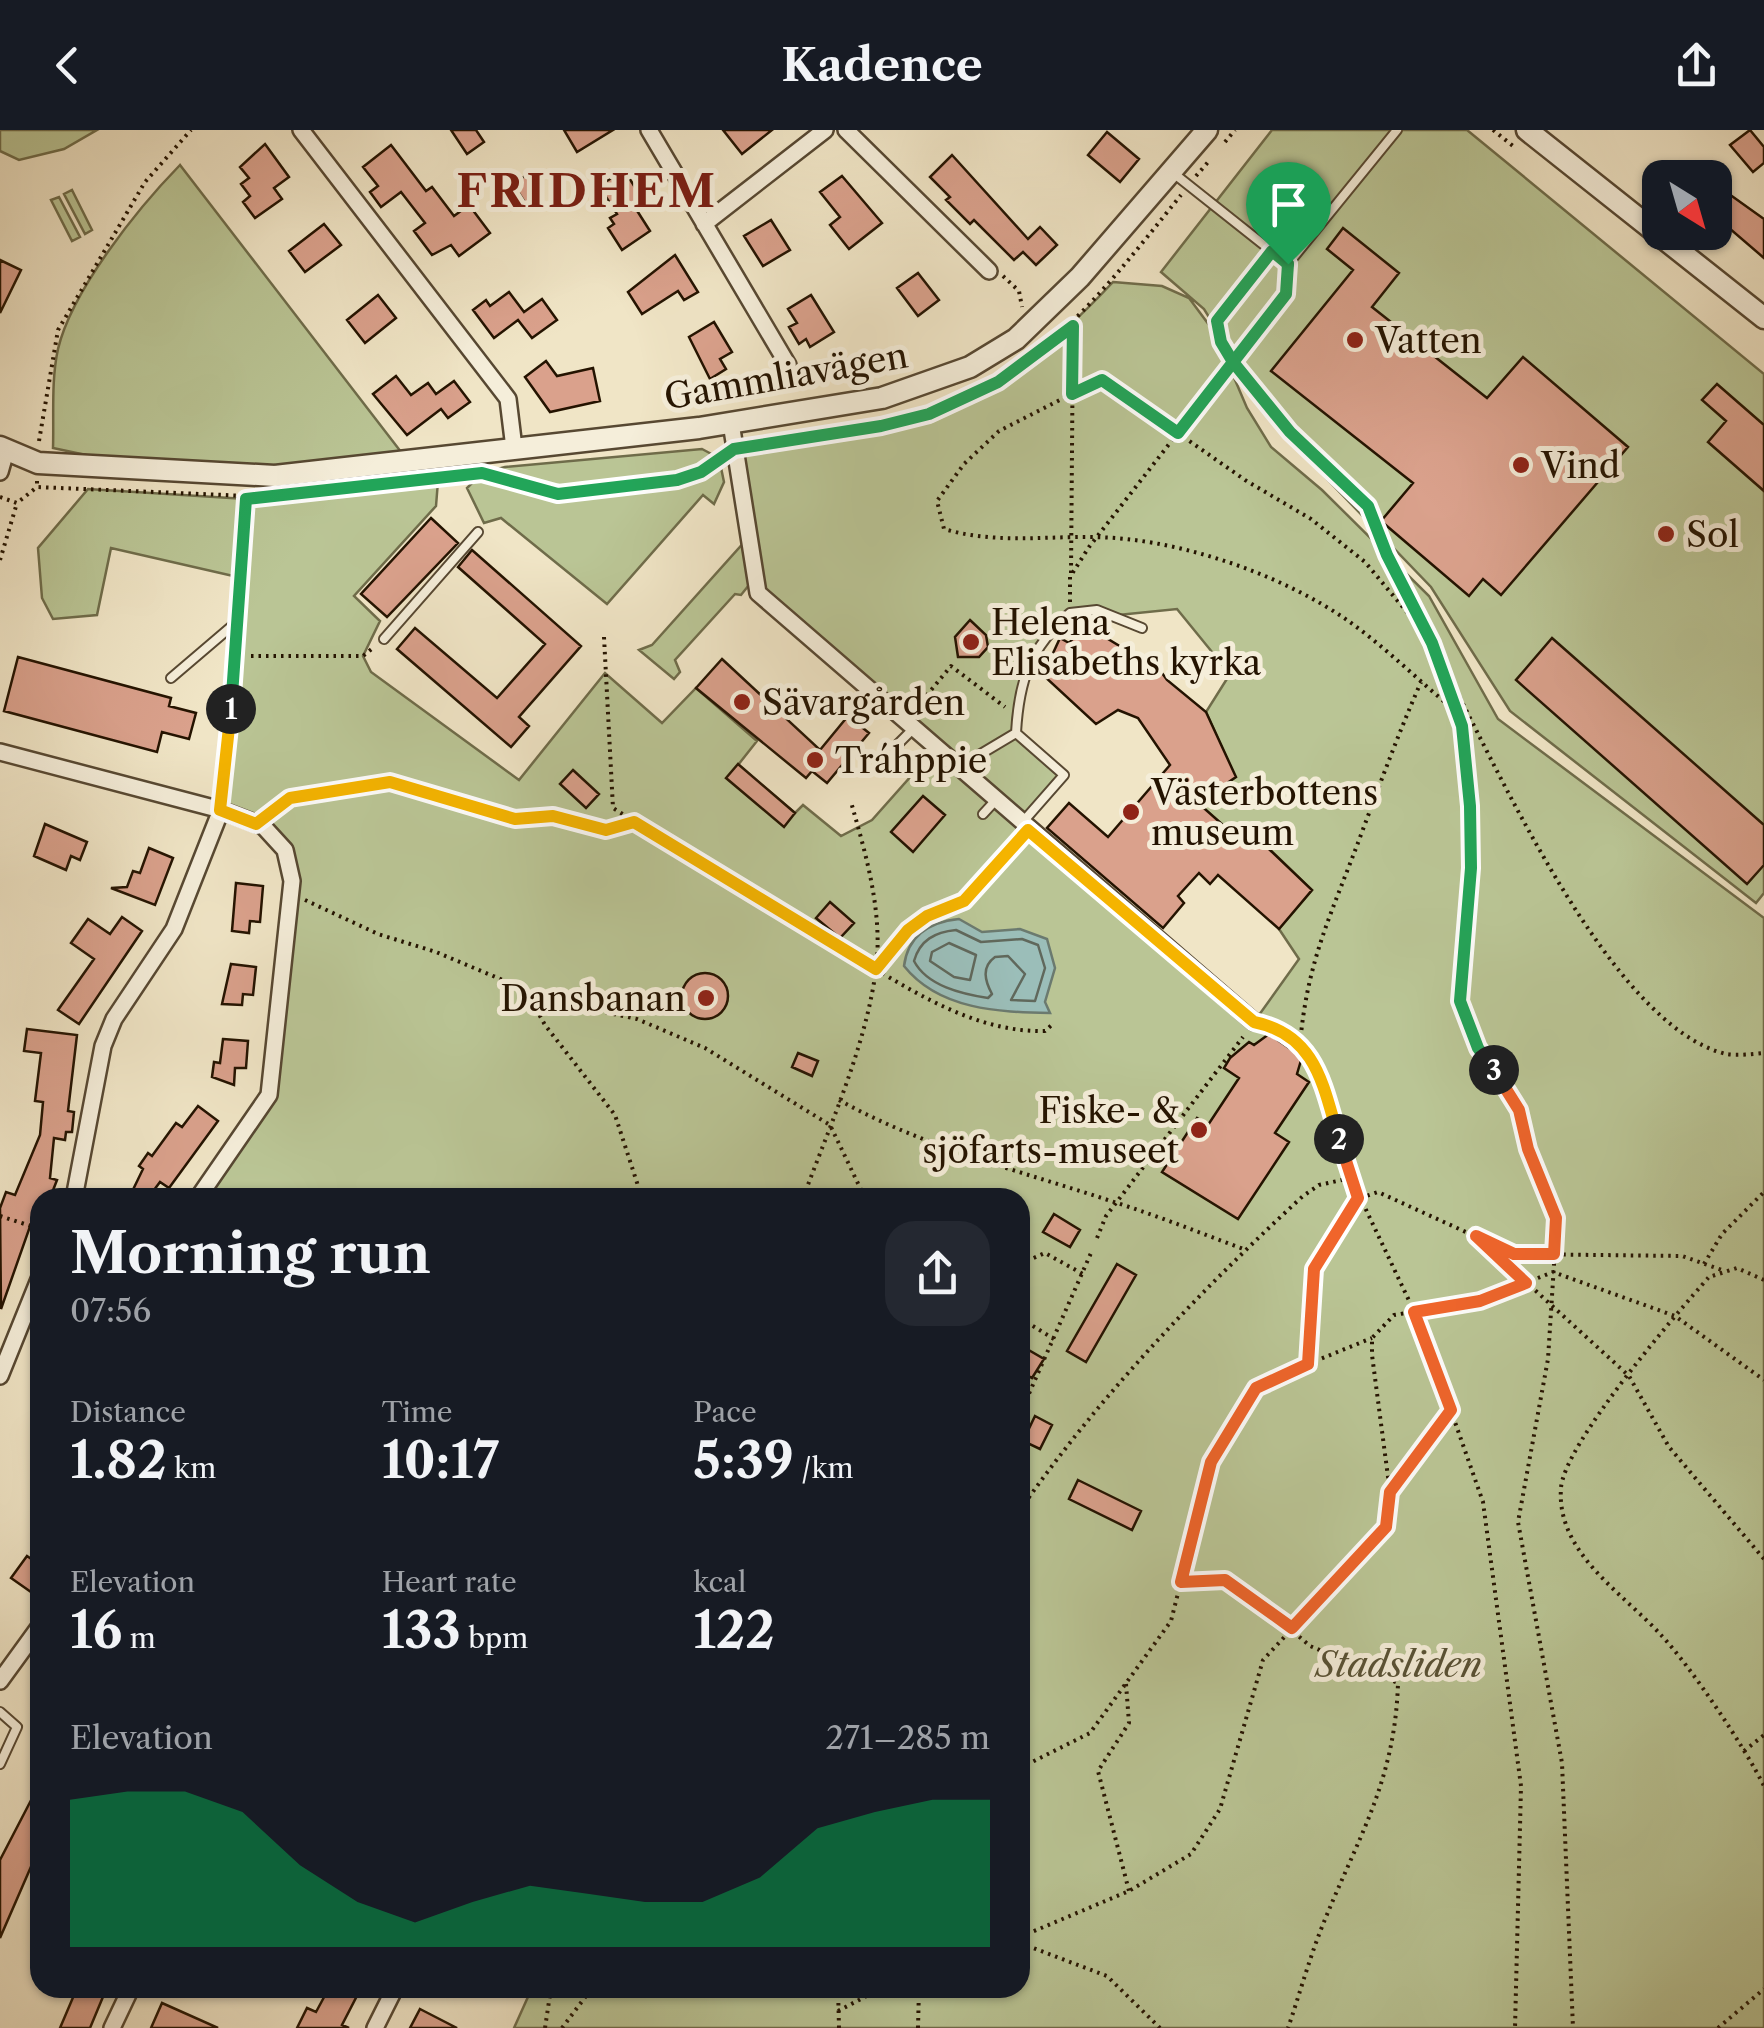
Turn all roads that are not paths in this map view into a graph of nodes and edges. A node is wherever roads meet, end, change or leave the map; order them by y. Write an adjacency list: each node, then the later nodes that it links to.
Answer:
1 (301, 130): 14 (street)
2 (648, 130): 9 (street)
3 (825, 130): 9 (street)
4 (846, 130): 10 (street)
5 (1397, 130): 8 (lane)
6 (1527, 130): 11 (street)
7 (1215, 137): 8 (street, Gammliavägen)
8 (1180, 179): 13 (street, Gammliavägen)
9 (704, 224): 12 (street)
10 (989, 271)
11 (1764, 318)
12 (788, 365)
13 (731, 423): 14 (street, Gammliavägen); 20 (street)
14 (514, 448): 15 (street, Gammliavägen)
15 (2, 457)
16 (478, 532): 18 (lane)
17 (1142, 628): 21 (lane)
18 (384, 639)
19 (171, 678): 26 (lane)
20 (909, 725): 22 (lane); 24 (street)
21 (1016, 733): 24 (lane); 28 (lane)
22 (898, 744)
23 (0, 752): 26 (street)
24 (958, 768): 25 (street)
25 (995, 801): 27 (lane); 28 (street)
26 (220, 810): 30 (street); 31 (street)
27 (983, 814)
28 (1024, 827): 29 (street)
29 (1254, 1022)
30 (76, 1188)
31 (205, 1188)
32 (30, 1302): 33 (street)
33 (0, 1376)
34 (30, 1640): 35 (street)
35 (0, 1681)
36 (0, 1712): 37 (lane)
37 (0, 1764)
38 (126, 1998): 40 (street)
39 (390, 1998): 41 (street)
40 (112, 2028)
41 (375, 2028)

